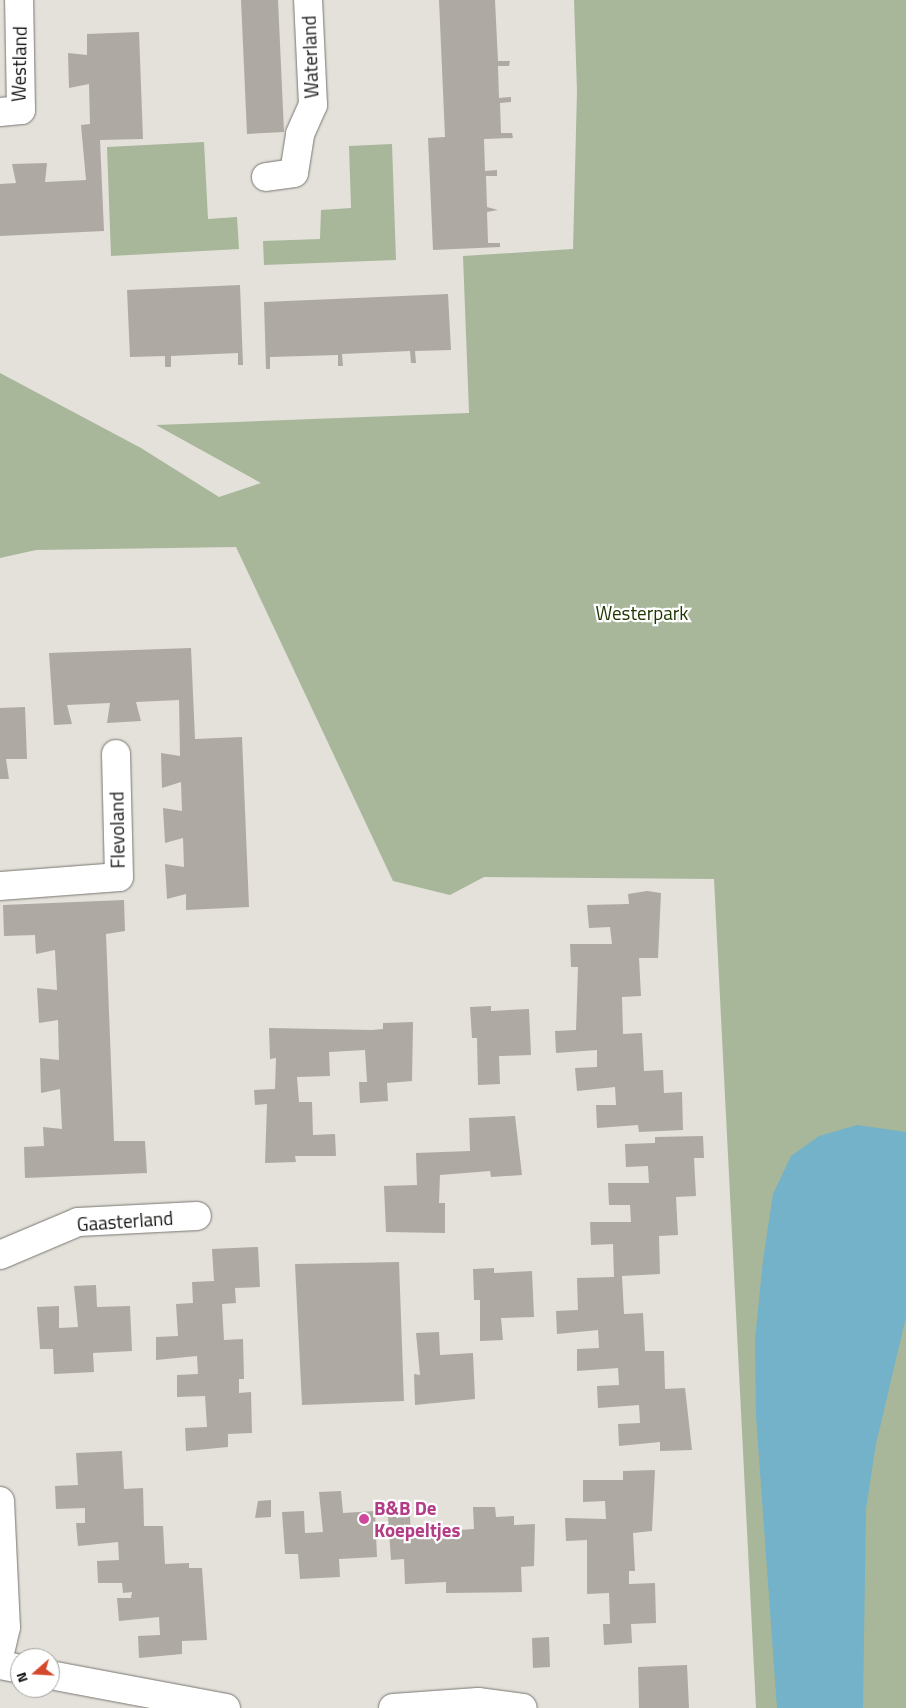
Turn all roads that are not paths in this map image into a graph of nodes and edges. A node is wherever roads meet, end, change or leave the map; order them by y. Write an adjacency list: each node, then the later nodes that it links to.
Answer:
1 (19, 0): 3 (street, Westland)
2 (308, 0): 4 (street, Waterland)
3 (0, 112)
4 (266, 177)
5 (116, 754): 6 (street, Flevoland)
6 (0, 886)
7 (197, 1216): 8 (street, Gaasterland)
8 (0, 1255)
9 (0, 1500): 10 (street)
10 (0, 1654)
11 (60, 1677): 12 (street)
12 (226, 1708)
13 (393, 1708): 14 (street)
14 (523, 1708)

